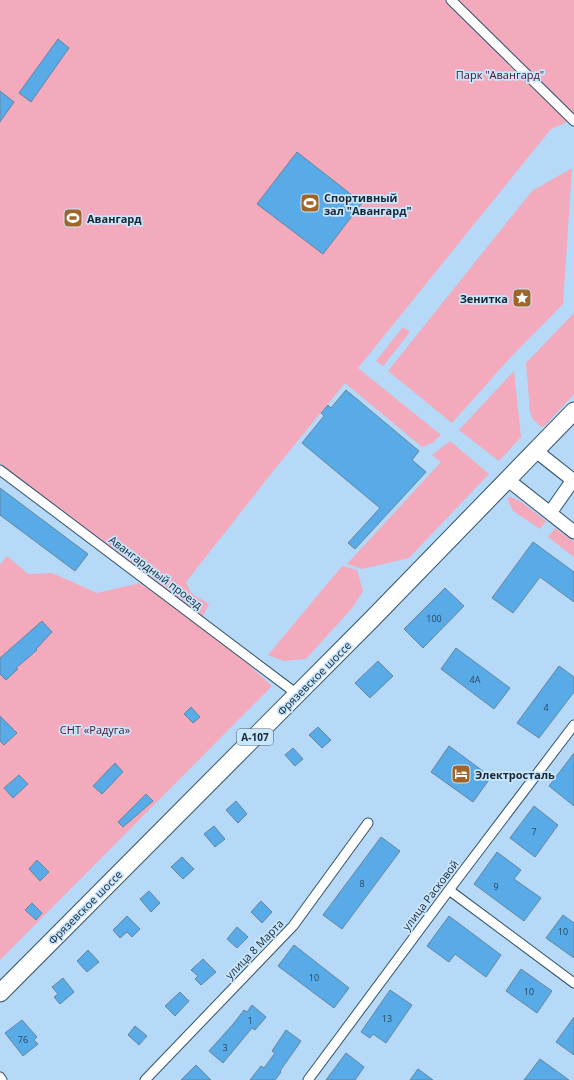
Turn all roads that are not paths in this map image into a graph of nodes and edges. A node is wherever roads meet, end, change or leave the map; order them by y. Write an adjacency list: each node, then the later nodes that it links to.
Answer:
1 (451, 0): 2 (street)
2 (574, 121)
3 (574, 411): 4 (highway, Фрязевское шоссе / А-107)
4 (536, 451): 6 (highway, Фрязевское шоссе / А-107); 7 (main road)
5 (0, 470): 10 (street, Авангардный проезд)
6 (508, 480): 8 (main road); 10 (highway, Фрязевское шоссе / А-107)
7 (573, 480): 8 (main road)
8 (550, 513): 9 (main road)
9 (574, 532)
10 (298, 694): 15 (highway, Фрязевское шоссе / А-107)
11 (574, 725): 13 (street, улица Расковой)
12 (368, 823): 18 (street, улица 8 Марта)
13 (449, 890): 14 (street); 19 (street, улица Расковой)
14 (574, 983)
15 (0, 993)
16 (0, 1077): 17 (street)
17 (2, 1080)
18 (145, 1080)
19 (308, 1080)

